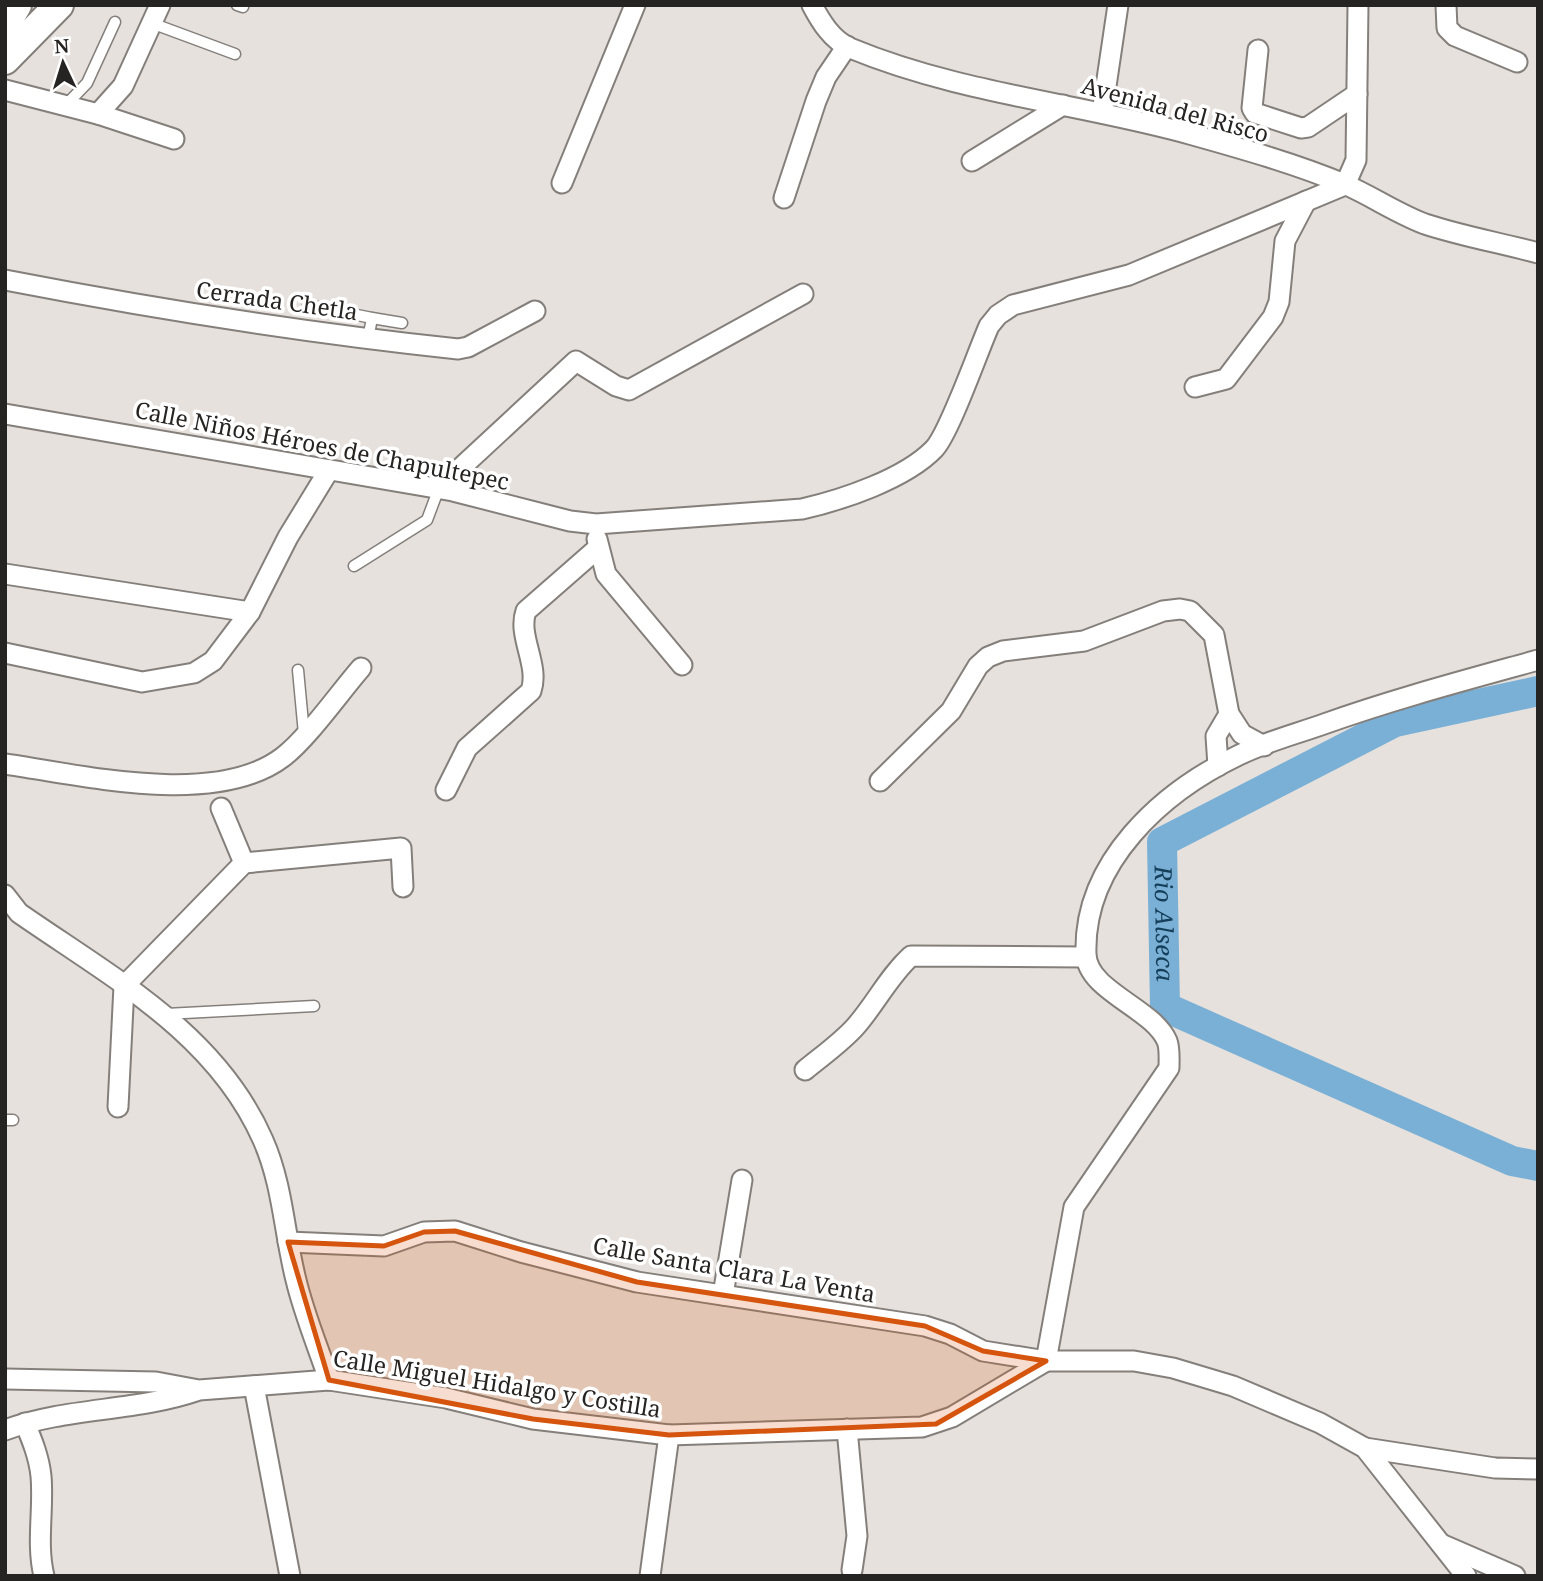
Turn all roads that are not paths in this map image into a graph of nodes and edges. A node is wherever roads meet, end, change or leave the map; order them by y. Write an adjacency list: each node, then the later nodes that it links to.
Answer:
1 (17, 5): 11 (street)
2 (59, 5): 15 (street)
3 (160, 5): 10 (street)
4 (635, 5): 25 (street)
5 (812, 5): 12 (street, Avenida del Risco)
6 (1118, 5): 21 (street)
7 (1358, 5): 18 (street)
8 (1446, 5): 16 (street)
9 (115, 22): 19 (lane)
10 (154, 24): 14 (lane); 22 (street)
11 (5, 26)
12 (847, 46): 20 (street, Avenida del Risco); 27 (street)
13 (1258, 50): 18 (street)
14 (235, 54)
15 (5, 60)
16 (1517, 62)
17 (5, 90): 19 (street)
18 (1357, 94): 26 (street)
19 (66, 106): 22 (street)
20 (1063, 106): 21 (street, Avenida del Risco); 24 (street)
21 (1102, 113): 26 (street, Avenida del Risco)
22 (98, 114): 23 (street)
23 (174, 139)
24 (972, 161)
25 (562, 183)
26 (1345, 185): 28 (street, Calle Niños Héroes de Chapultepec); 29 (street, Avenida del Risco)
27 (784, 198)
28 (1306, 201): 37 (street); 41 (street, Calle Niños Héroes de Chapultepec)
29 (1538, 253)
30 (5, 280): 36 (street, Cerrada Chetla)
31 (803, 294): 40 (street)
32 (309, 304): 34 (lane)
33 (535, 311): 36 (street, Cerrada Chetla)
34 (372, 318): 35 (lane); 36 (lane)
35 (402, 323)
36 (368, 340)
37 (1195, 387)
38 (5, 414): 39 (street, Calle Niños Héroes de Chapultepec)
39 (329, 470): 40 (street, Calle Niños Héroes de Chapultepec); 45 (street)
40 (439, 488): 41 (street, Calle Niños Héroes de Chapultepec); 43 (lane)
41 (596, 524): 42 (street)
42 (598, 548): 48 (street); 57 (street)
43 (354, 566)
44 (5, 574): 45 (street)
45 (250, 612): 46 (street)
46 (5, 653)
47 (1538, 660): 53 (street)
48 (682, 665)
49 (362, 668): 52 (street)
50 (298, 670): 52 (lane)
51 (1229, 714): 53 (street); 55 (street); 56 (street)
52 (304, 734): 54 (street)
53 (1264, 746): 55 (street)
54 (5, 764)
55 (1217, 765): 62 (street)
56 (880, 780)
57 (446, 790)
58 (221, 808): 59 (street)
59 (244, 863): 60 (street); 63 (street)
60 (403, 887)
61 (5, 895): 63 (street)
62 (1085, 957): 66 (street); 71 (street)
63 (124, 986): 65 (street); 67 (street)
64 (314, 1006): 65 (lane)
65 (165, 1014): 69 (street)
66 (805, 1070)
67 (118, 1107)
68 (742, 1180): 70 (street)
69 (288, 1242): 70 (street, Calle Santa Clara La Venta); 73 (street)
70 (723, 1295): 71 (street, Calle Santa Clara La Venta)
71 (1046, 1361): 77 (street, Calle Miguel Hidalgo y Costilla); 80 (street)
72 (5, 1379): 75 (street, Calle Miguel Hidalgo y Costilla)
73 (329, 1380): 74 (street, Calle Miguel Hidalgo y Costilla); 79 (street, Calle Miguel Hidalgo y Costilla)
74 (254, 1386): 75 (street, Calle Miguel Hidalgo y Costilla); 85 (street)
75 (199, 1390): 76 (street)
76 (25, 1423): 78 (street); 84 (street)
77 (847, 1429): 79 (street, Calle Miguel Hidalgo y Costilla); 83 (street)
78 (5, 1430)
79 (669, 1435): 86 (street)
80 (1365, 1448): 81 (street); 82 (street)
81 (1538, 1469)
82 (1441, 1544): 87 (street); 88 (street)
83 (852, 1570)
84 (44, 1576)
85 (290, 1576)
86 (650, 1576)
87 (1466, 1576)
88 (1515, 1576)

